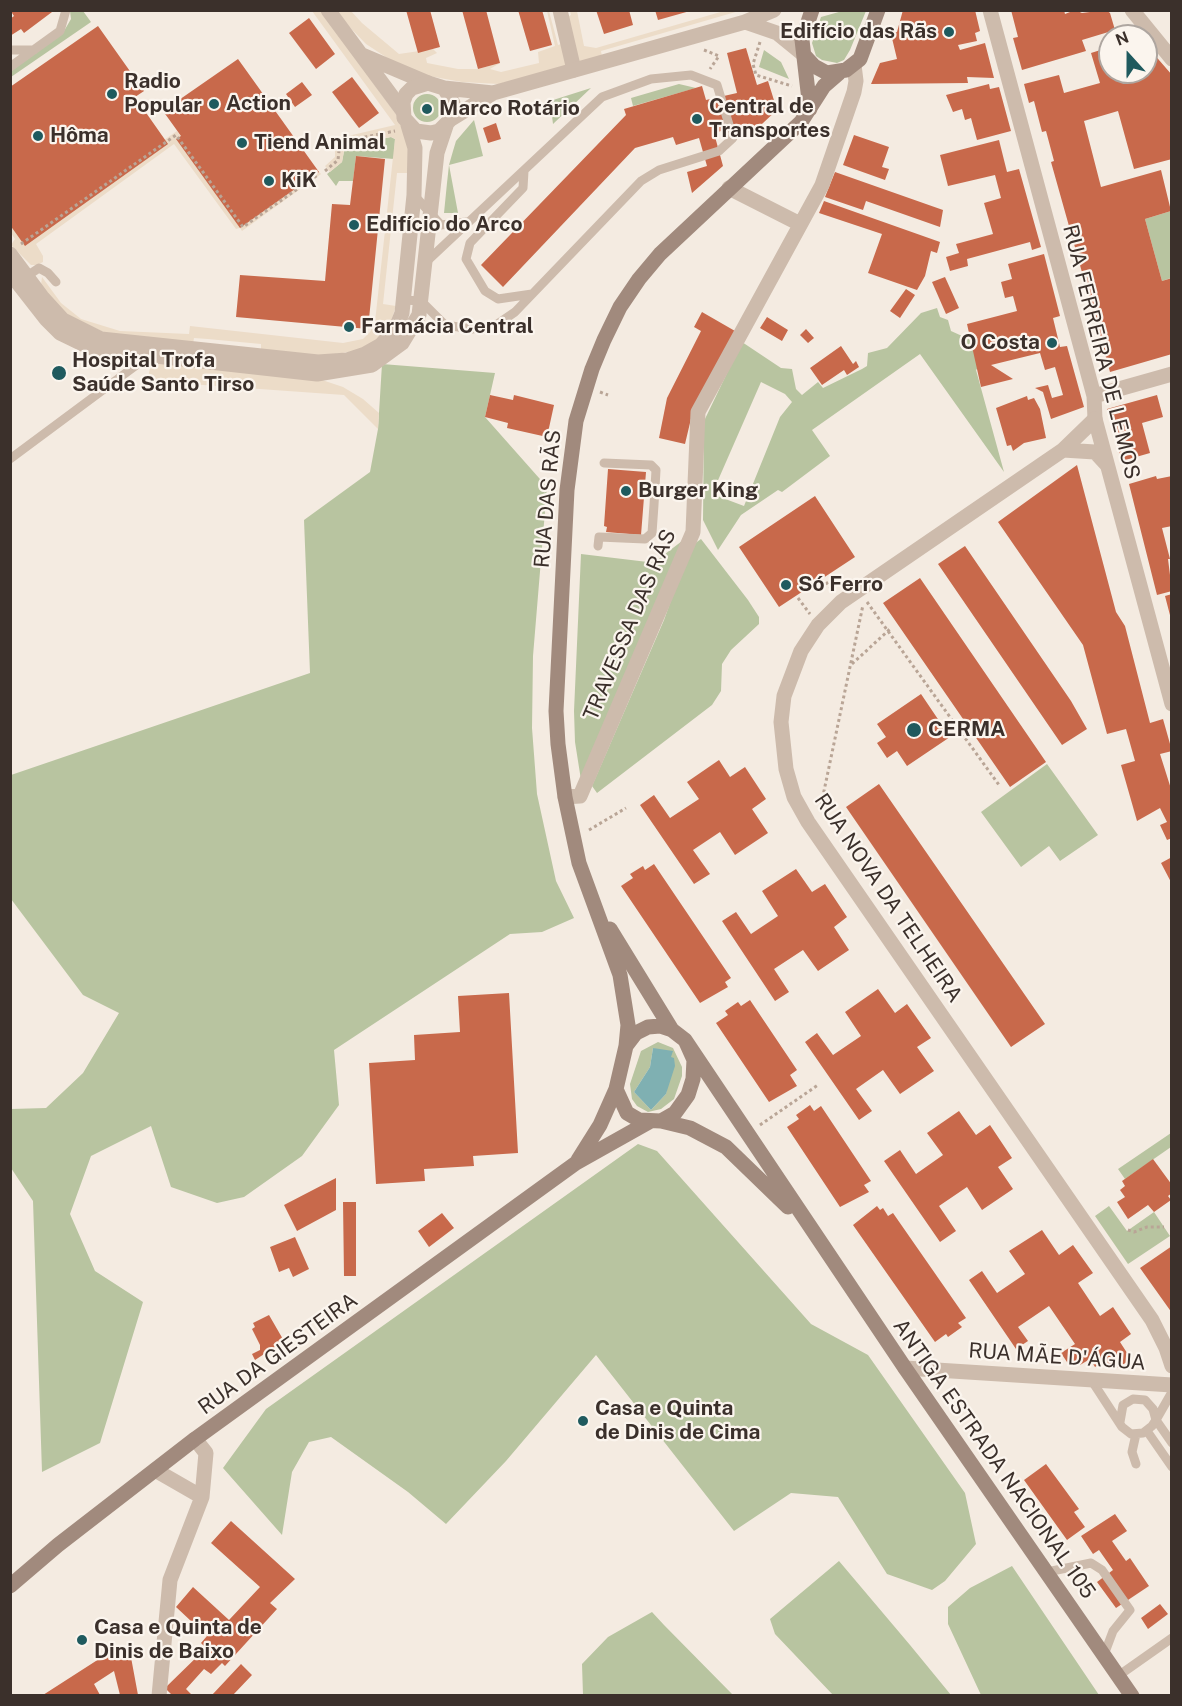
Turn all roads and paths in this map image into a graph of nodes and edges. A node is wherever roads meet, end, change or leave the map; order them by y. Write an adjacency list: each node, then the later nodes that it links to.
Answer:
1 (66, 10): 13 (lane)
2 (328, 10): 14 (street)
3 (560, 10): 20 (street)
4 (774, 10): 9 (street)
5 (812, 10): 15 (main road)
6 (878, 10): 17 (main road)
7 (990, 10): 53 (street, RUA FERREIRA DE LEMOS)
8 (1132, 10): 16 (street)
9 (745, 22): 15 (street); 20 (street)
10 (762, 34): 23 (path)
11 (703, 49): 19 (path)
12 (10, 50): 13 (lane)
13 (34, 50): 18 (lane)
14 (359, 54): 22 (street); 27 (street)
15 (804, 55): 21 (main road); 26 (main road)
16 (1172, 59)
17 (854, 65): 21 (main road); 37 (street, TRAVESSA DAS RÃS)
18 (10, 67)
19 (710, 69)
20 (574, 70): 25 (street)
21 (838, 73): 26 (main road, RUA DAS RÃS)
22 (428, 82): 24 (street); 27 (street)
23 (795, 87)
24 (444, 88): 25 (street); 28 (street)
25 (493, 93): 28 (street)
26 (810, 109): 33 (main road, RUA DAS RÃS)
27 (402, 110): 29 (street)
28 (448, 123): 29 (street); 35 (street)
29 (405, 127): 30 (path); 34 (street)
30 (325, 171)
31 (524, 171): 36 (lane); 43 (lane); 43 (lane)
32 (319, 174): 38 (path)
33 (729, 188): 37 (street); 64 (main road, RUA DAS RÃS)
34 (414, 195): 35 (lane); 44 (street)
35 (429, 213): 36 (lane); 39 (street)
36 (469, 221): 39 (lane)
37 (800, 224): 64 (street, TRAVESSA DAS RÃS)
38 (15, 249): 40 (street)
39 (424, 263): 45 (street)
40 (33, 272): 42 (lane); 47 (street)
41 (10, 273): 47 (street)
42 (56, 282)
43 (533, 294): 45 (lane)
44 (404, 300): 45 (lane); 46 (street)
45 (421, 301): 46 (street)
46 (386, 349): 47 (street)
47 (156, 350): 56 (lane)
48 (1172, 374): 53 (street)
49 (596, 386): 52 (path)
50 (600, 392): 51 (path)
51 (608, 395)
52 (593, 396)
53 (1094, 396): 54 (street, RUA FERREIRA DE LEMOS)
54 (1095, 419): 55 (street, RUA NOVA DA TELHEIRA); 58 (street, RUA FERREIRA DE LEMOS)
55 (1063, 450): 58 (street); 80 (street, RUA NOVA DA TELHEIRA)
56 (10, 459)
57 (604, 463): 59 (lane)
58 (1107, 465): 62 (street, RUA FERREIRA DE LEMOS)
59 (598, 546)
60 (890, 629): 61 (path); 61 (path); 63 (path)
61 (850, 665): 66 (path)
62 (1172, 704)
63 (999, 785)
64 (565, 797): 68 (main road)
65 (626, 808): 67 (path)
66 (819, 815)
67 (589, 830)
68 (595, 903): 69 (main road); 71 (main road)
69 (672, 1030): 70 (main road); 71 (main road)
70 (685, 1040): 74 (main road); 79 (main road, ANTIGA ESTRADA NACIONAL 105)
71 (626, 1046): 73 (main road)
72 (818, 1085): 75 (path)
73 (616, 1089): 74 (main road); 76 (main road)
74 (655, 1121): 76 (main road, RUA DA GIESTEIRA); 79 (main road, ANTIGA ESTRADA NACIONAL 105)
75 (758, 1126)
76 (576, 1163): 94 (main road, RUA DA GIESTEIRA)
77 (1164, 1227): 78 (path)
78 (1128, 1230)
79 (823, 1246): 81 (main road, ANTIGA ESTRADA NACIONAL 105)
80 (1172, 1366)
81 (904, 1368): 82 (street, RUA MÃE D'ÁGUA); 100 (main road, ANTIGA ESTRADA NACIONAL 105)
82 (1092, 1381): 83 (street, RUA MÃE D'ÁGUA); 91 (lane)
83 (1134, 1383): 84 (street, RUA MÃE D'ÁGUA); 86 (lane); 87 (lane)
84 (1172, 1385)
85 (1172, 1392): 88 (lane)
86 (1145, 1400): 87 (lane); 90 (lane)
87 (1123, 1405): 91 (lane)
88 (1165, 1407): 89 (lane); 90 (lane)
89 (1172, 1416)
90 (1156, 1420): 92 (lane); 95 (lane)
91 (1120, 1422): 93 (lane)
92 (1147, 1431): 93 (lane); 97 (lane)
93 (1136, 1434): 96 (lane)
94 (195, 1439): 98 (main road, RUA DA GIESTEIRA); 99 (street)
95 (1172, 1443)
96 (1136, 1464)
97 (1172, 1467)
98 (155, 1470): 99 (street); 101 (main road, RUA DA GIESTEIRA)
99 (202, 1497): 105 (street)
100 (1047, 1572): 103 (main road, ANTIGA ESTRADA NACIONAL 105); 103 (lane)
101 (10, 1586)
102 (1172, 1638): 104 (lane)
103 (1104, 1655): 104 (main road, ANTIGA ESTRADA NACIONAL 105)
104 (1118, 1676): 106 (main road, ANTIGA ESTRADA NACIONAL 105)
105 (159, 1695)
106 (1132, 1695)

